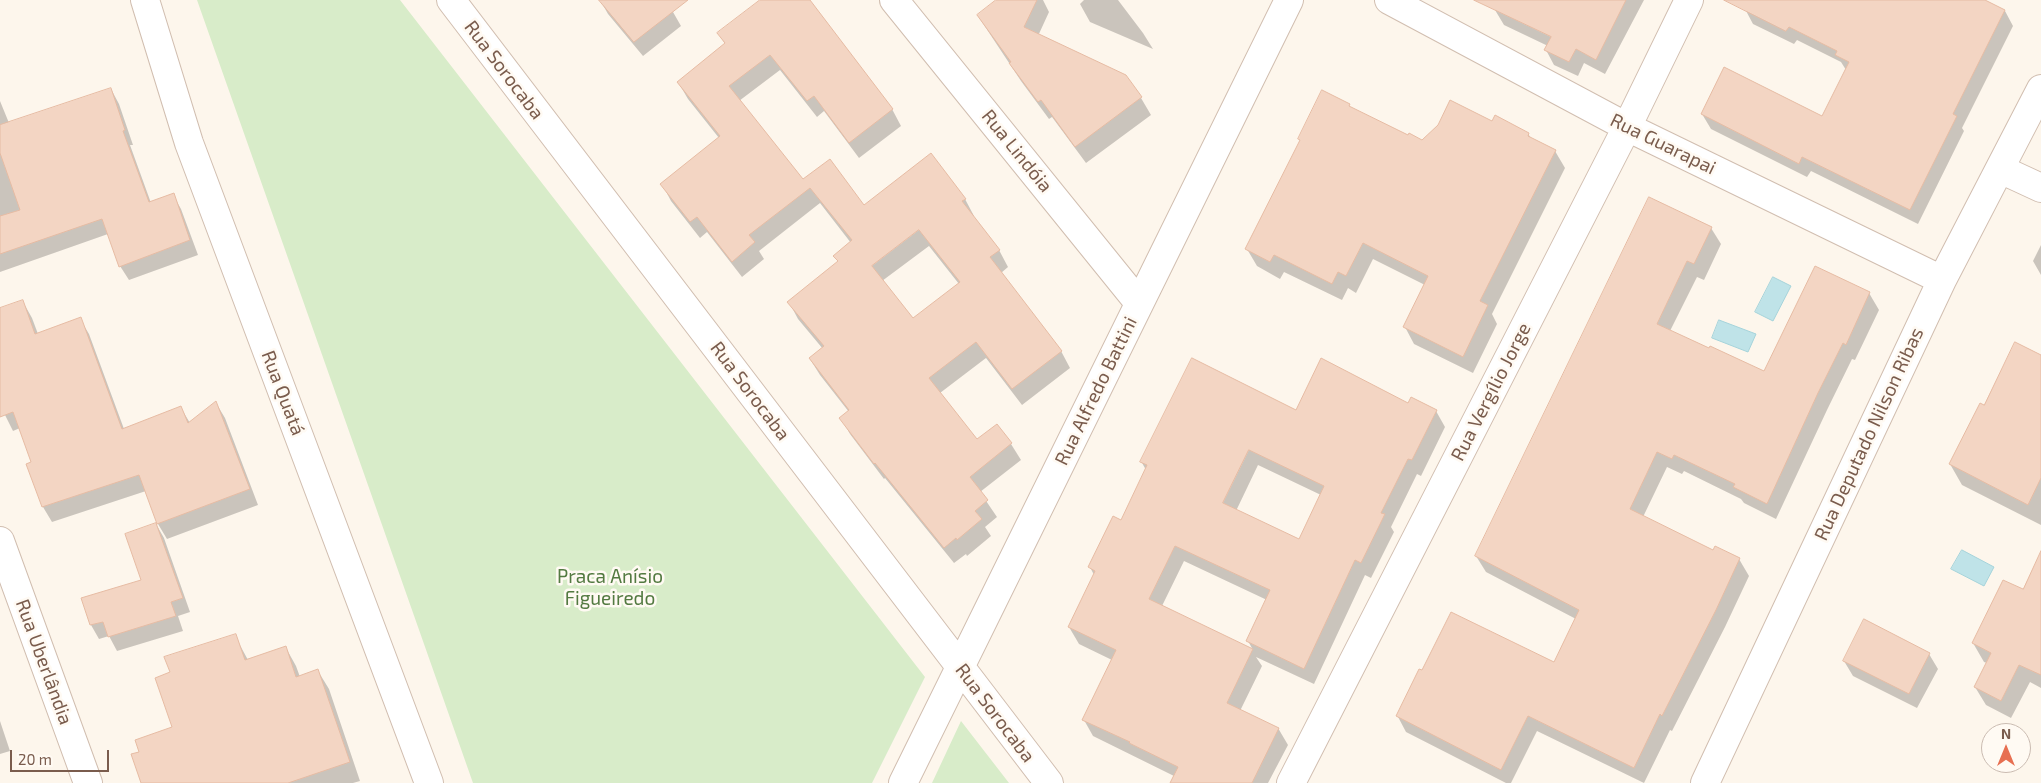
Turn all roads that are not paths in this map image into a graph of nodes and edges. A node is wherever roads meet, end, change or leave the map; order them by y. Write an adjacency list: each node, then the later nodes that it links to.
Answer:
1 (145, 0): 16 (street, Rua Quatá)
2 (450, 0): 14 (street, Rua Sorocaba)
3 (894, 0): 12 (street, Rua Lindóia)
4 (1289, 0): 12 (street, Rua Alfredo Battini)
5 (1389, 0): 8 (street, Rua Guarapai)
6 (1689, 0): 8 (street, Rua Vergílio Jorge)
7 (2041, 89): 9 (street, Rua Deputado Nilson Ribas)
8 (1627, 127): 11 (street, Rua Guarapai); 19 (street, Rua Vergílio Jorge)
9 (2000, 169): 10 (street); 11 (street, Rua Deputado Nilson Ribas)
10 (2041, 188)
11 (1942, 280): 20 (street, Rua Deputado Nilson Ribas)
12 (1139, 303): 14 (street, Rua Alfredo Battini)
13 (0, 541): 15 (street, Rua Uberlândia)
14 (960, 667): 17 (street, Rua Alfredo Battini); 18 (street, Rua Sorocaba)
15 (88, 783)
16 (429, 783)
17 (903, 783)
18 (1049, 783)
19 (1292, 783)
20 (1705, 783)

